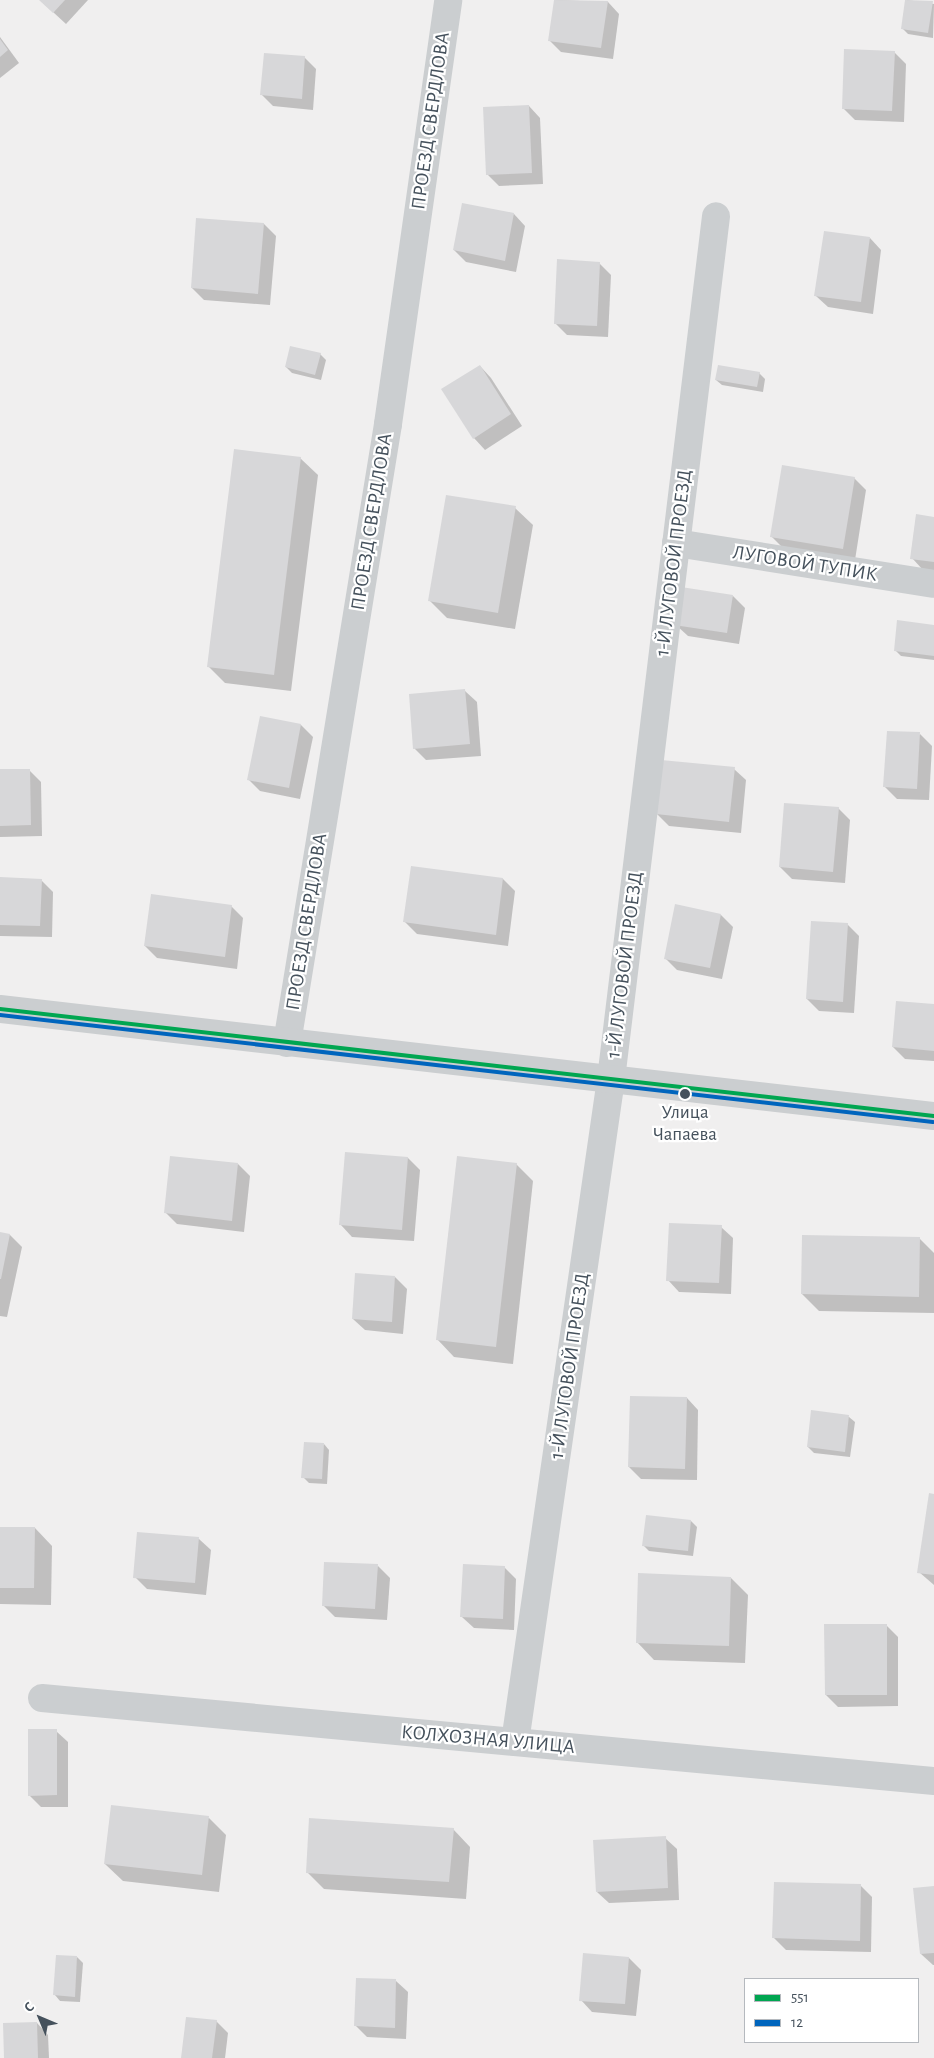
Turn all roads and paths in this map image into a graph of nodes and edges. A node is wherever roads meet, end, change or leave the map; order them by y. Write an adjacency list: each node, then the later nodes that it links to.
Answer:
1 (448, 0): 6 (street, ПРОЕЗД СВЕРДЛОВА)
2 (716, 216): 3 (street, 1-Й ЛУГОВОЙ ПРОЕЗД)
3 (676, 543): 4 (street, ЛУГОВОЙ ТУПИК); 7 (street, 1-Й ЛУГОВОЙ ПРОЕЗД)
4 (934, 584)
5 (0, 1010): 6 (street)
6 (287, 1043): 7 (street)
7 (611, 1079): 8 (street); 10 (street, 1-Й ЛУГОВОЙ ПРОЕЗД)
8 (934, 1116)
9 (42, 1698): 10 (street, КОЛХОЗНАЯ УЛИЦА)
10 (515, 1742): 11 (street, КОЛХОЗНАЯ УЛИЦА)
11 (934, 1781)

